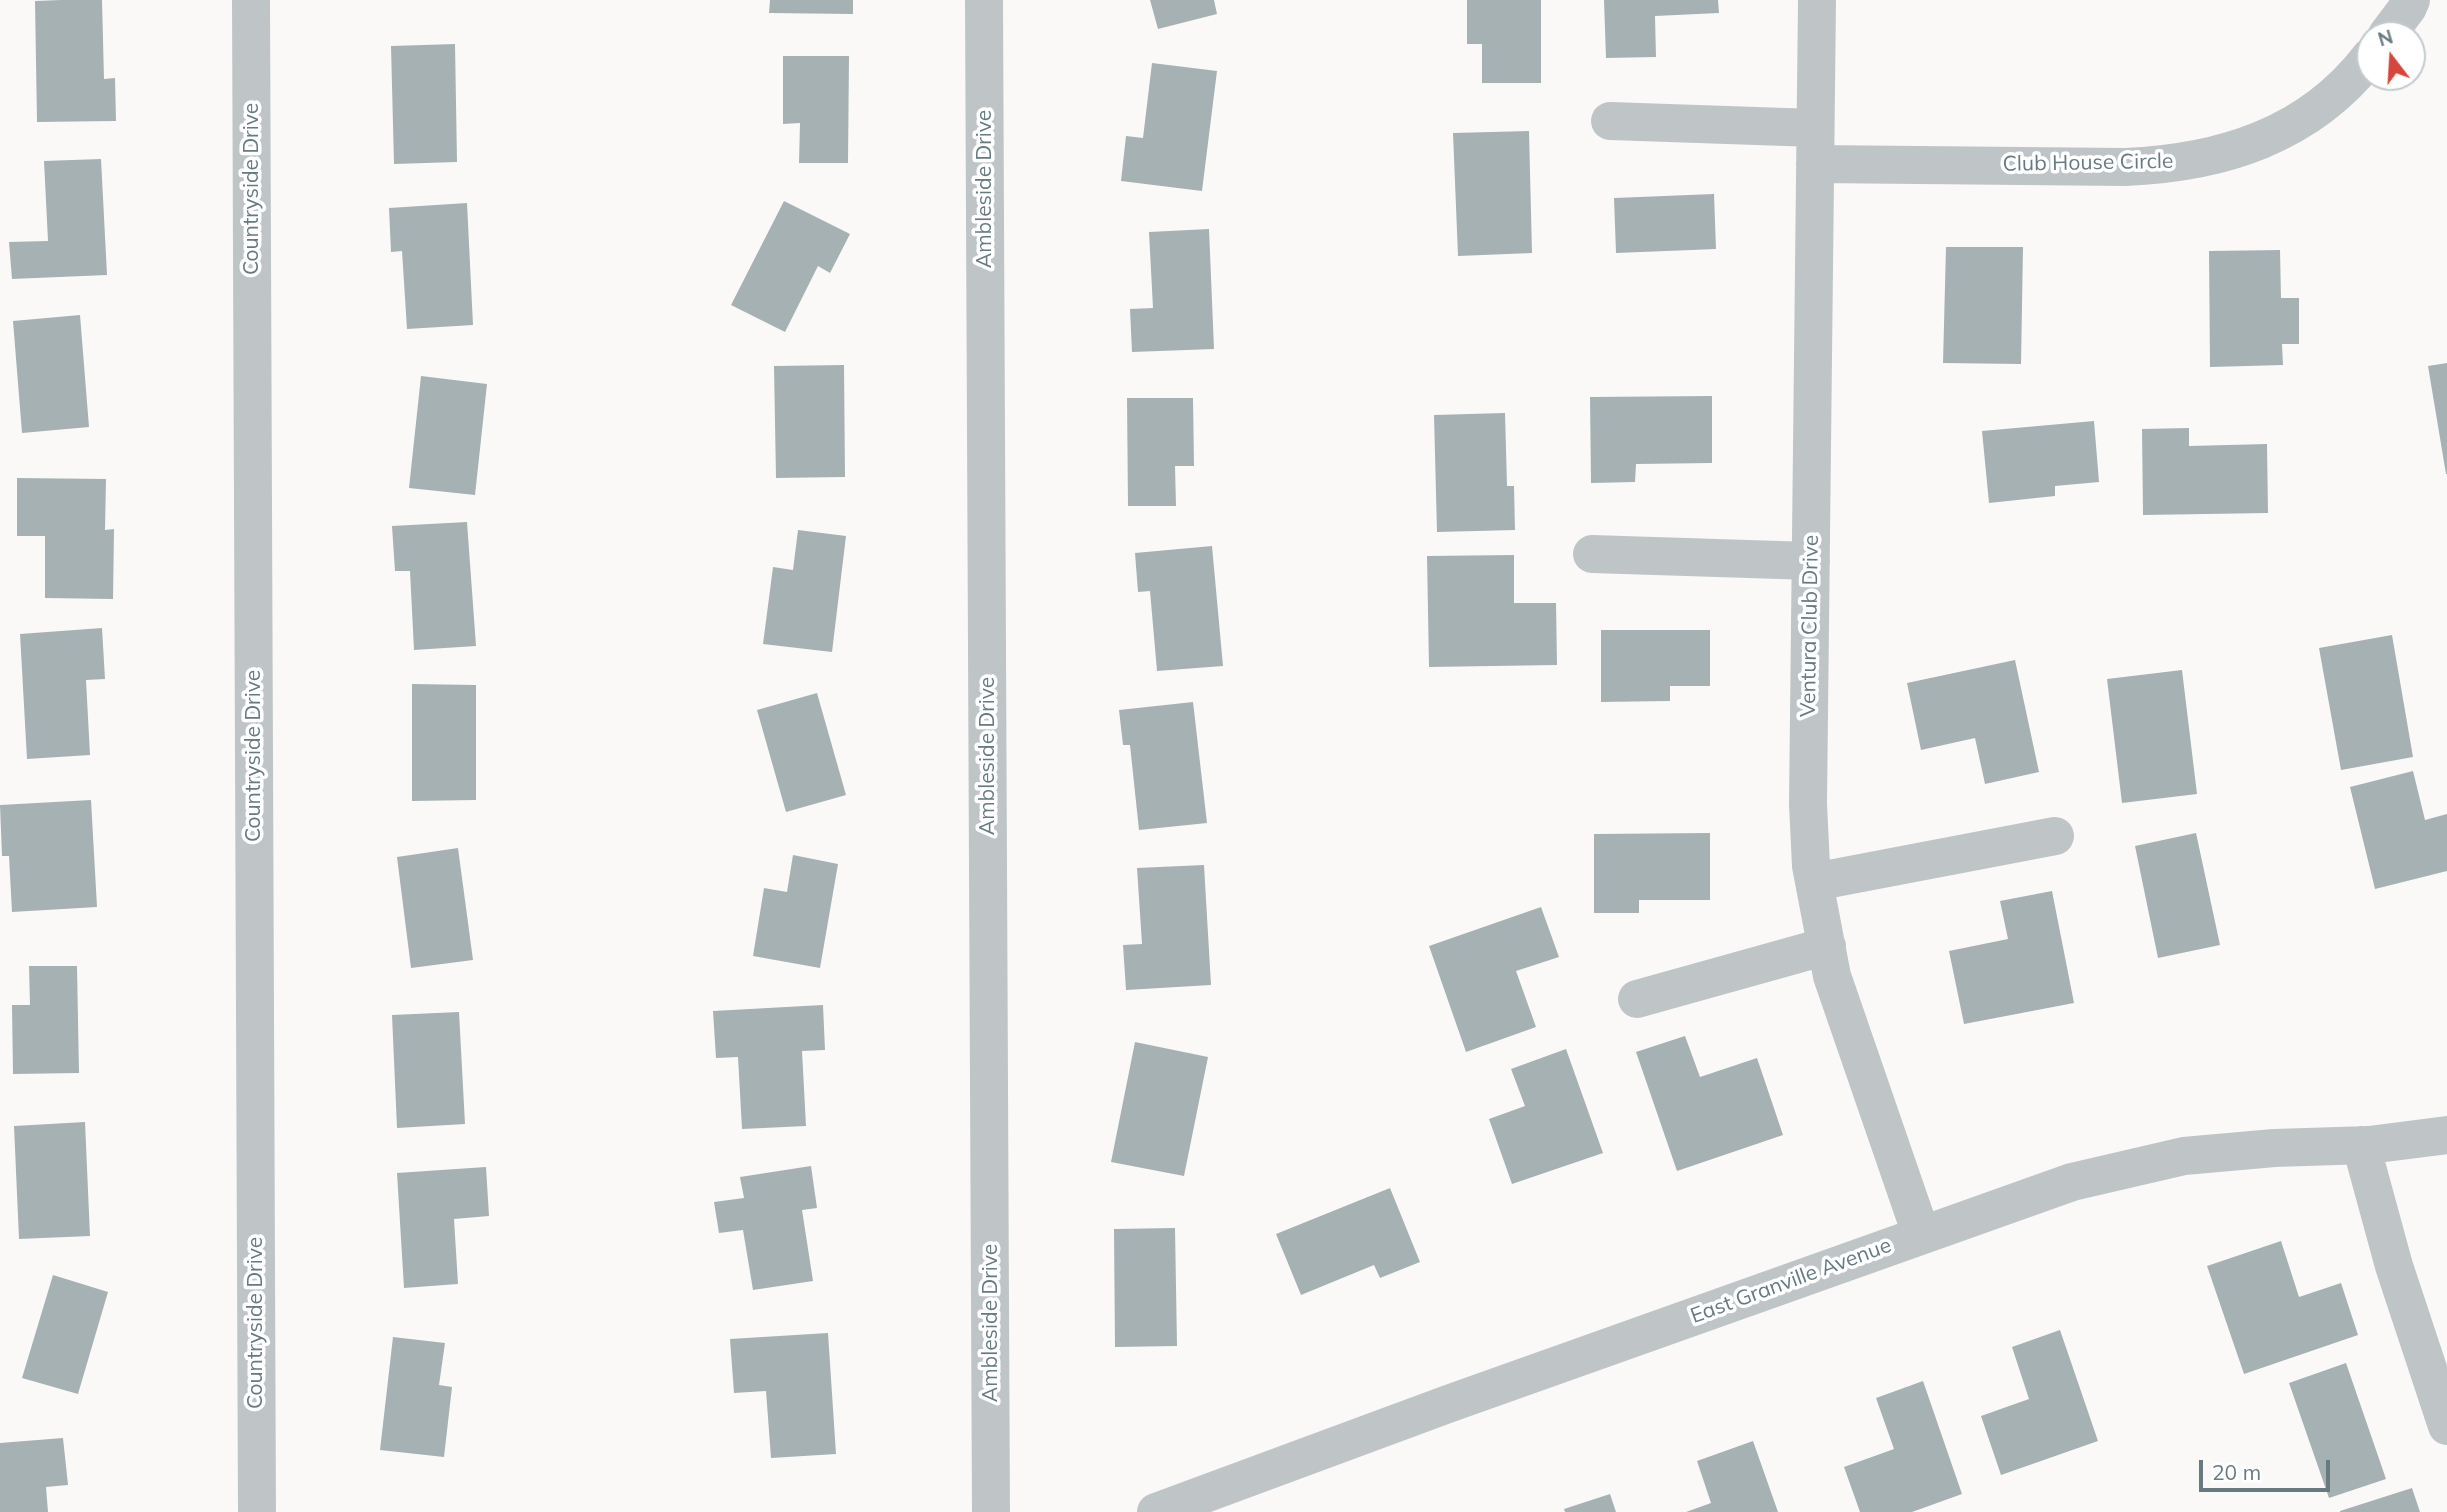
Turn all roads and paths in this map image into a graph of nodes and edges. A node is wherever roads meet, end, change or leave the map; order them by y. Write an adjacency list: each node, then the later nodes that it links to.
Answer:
1 (251, 0): 19 (street, Countryside Drive)
2 (984, 0): 20 (street, Ambleside Drive)
3 (1817, 0): 8 (street, Ventura Club Drive)
4 (2411, 0): 5 (street)
5 (2398, 21)
6 (2356, 74): 8 (street, Club House Circle)
7 (1610, 121): 8 (street, Club House Circle)
8 (1815, 146): 10 (street, Ventura Club Drive)
9 (1592, 554): 10 (street)
10 (1811, 561): 12 (street, Ventura Club Drive)
11 (2055, 835): 12 (street)
12 (1814, 883): 13 (street, Ventura Club Drive)
13 (1827, 946): 14 (street); 17 (street, Ventura Club Drive)
14 (1637, 999)
15 (2447, 1135): 16 (street, East Granville Avenue)
16 (2361, 1145): 17 (street, East Granville Avenue); 18 (street)
17 (1921, 1234): 21 (street, East Granville Avenue)
18 (2447, 1426)
19 (257, 1512)
20 (991, 1512)
21 (1156, 1512)

